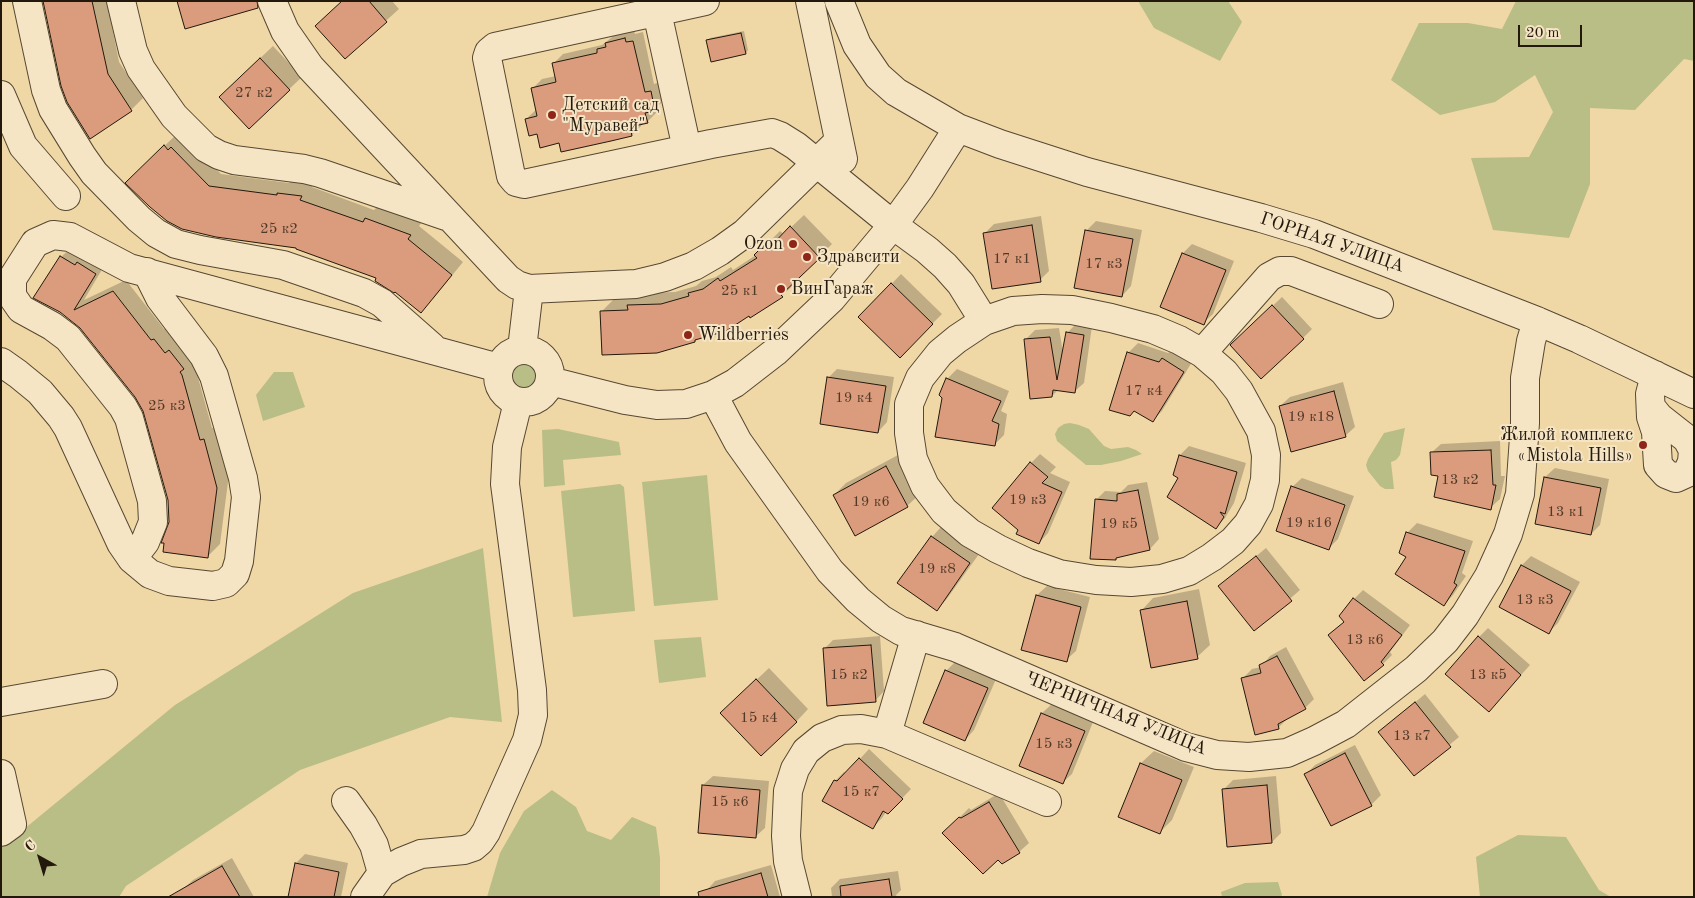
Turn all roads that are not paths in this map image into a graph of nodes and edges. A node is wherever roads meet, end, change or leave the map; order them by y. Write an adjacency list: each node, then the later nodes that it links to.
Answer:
1 (27, 1): 23 (street)
2 (121, 1): 15 (street)
3 (272, 1): 15 (street)
4 (705, 1): 7 (street)
5 (810, 1): 10 (street)
6 (839, 1): 9 (street, ГОРНАЯ УЛИЦА)
7 (657, 12): 11 (street); 11 (street)
8 (1, 95): 14 (street)
9 (958, 128): 16 (street); 21 (street, ГОРНАЯ УЛИЦА)
10 (839, 142): 12 (street); 13 (street)
11 (687, 149): 12 (street)
12 (817, 163): 13 (street); 18 (street)
13 (850, 189): 16 (street)
14 (66, 196)
15 (450, 217): 18 (street)
16 (893, 225): 20 (street); 30 (street)
17 (147, 272): 23 (street); 33 (street); 33 (street)
18 (529, 289): 22 (street)
19 (1379, 304): 24 (street)
20 (984, 321): 24 (street); 24 (street)
21 (1537, 321): 27 (street, ГОРНАЯ УЛИЦА); 34 (street, ЧЕРНИЧНАЯ УЛИЦА)
22 (522, 349): 26 (street); 28 (street)
23 (438, 352): 26 (street)
24 (1202, 353)
25 (1, 362): 33 (street)
26 (499, 368): 31 (street)
27 (1655, 375): 29 (street, ГОРНАЯ УЛИЦА); 32 (street)
28 (550, 381): 30 (street); 31 (street)
29 (1694, 394)
30 (713, 396): 34 (street, ЧЕРНИЧНАЯ УЛИЦА)
31 (518, 402): 42 (street)
32 (1651, 407)
33 (132, 558)
34 (916, 635): 37 (street)
35 (103, 684): 36 (street)
36 (1, 702)
37 (887, 734): 40 (street); 44 (street)
38 (1, 774): 41 (street)
39 (346, 801): 42 (street)
40 (1047, 802)
41 (1, 832)
42 (382, 873): 43 (street)
43 (365, 897)
44 (797, 897)

